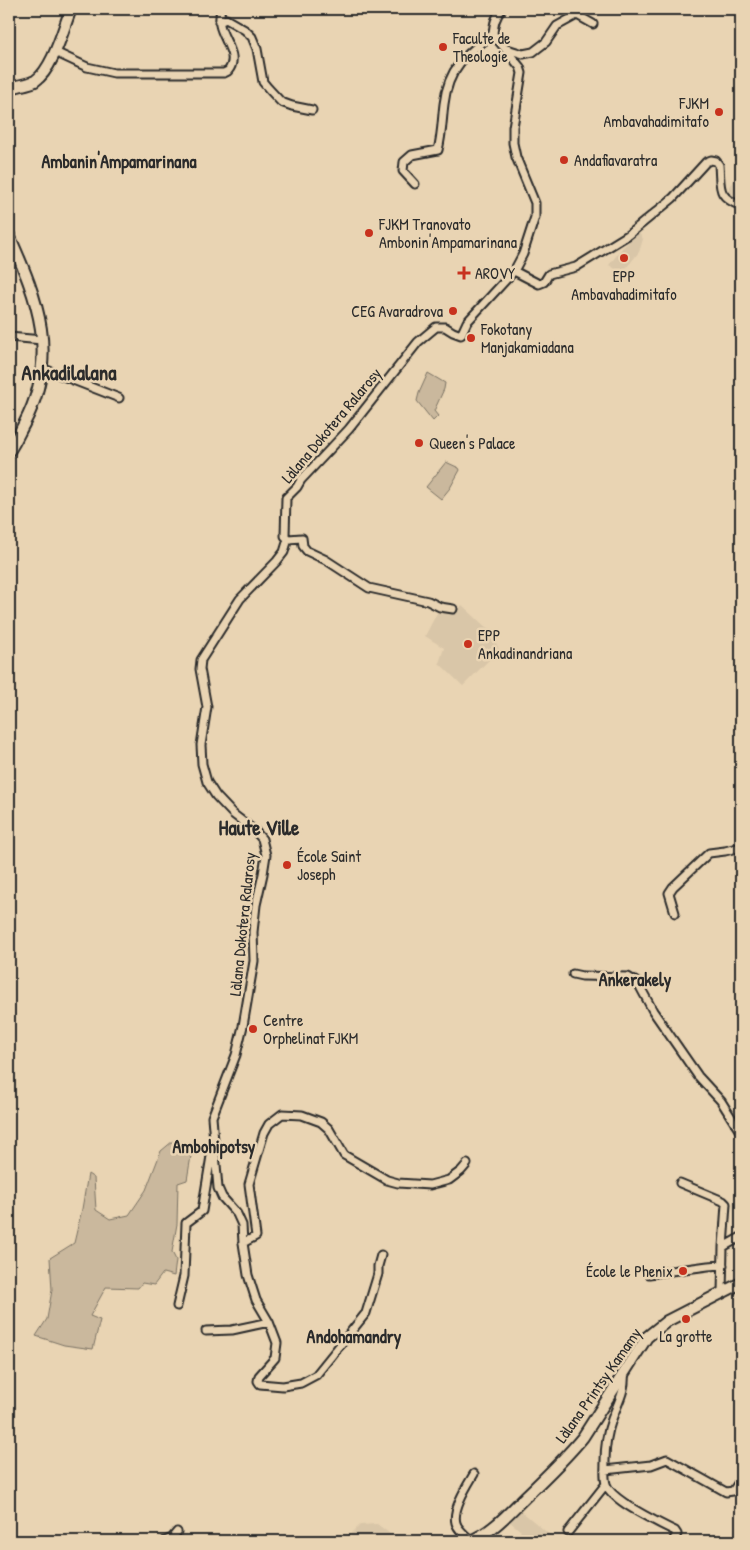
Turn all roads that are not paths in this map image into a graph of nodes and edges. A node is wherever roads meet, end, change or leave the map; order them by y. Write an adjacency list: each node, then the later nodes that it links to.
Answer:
1 (71, 9): 8 (street)
2 (220, 9): 4 (street)
3 (502, 9): 6 (street)
4 (219, 22): 8 (street); 10 (street)
5 (593, 24): 7 (street)
6 (493, 34): 7 (street); 11 (street)
7 (506, 49): 14 (street)
8 (55, 52): 9 (street)
9 (9, 89)
10 (312, 110)
11 (415, 184)
12 (741, 206): 14 (street)
13 (9, 234): 16 (street)
14 (514, 271): 20 (street, Làlana Dokotera Ralarosy)
15 (9, 337): 16 (street)
16 (42, 340): 17 (street)
17 (42, 368): 18 (street); 19 (street)
18 (120, 398)
19 (9, 451)
20 (288, 539): 21 (street); 26 (street, Làlana Dokotera Ralarosy)
21 (452, 609)
22 (741, 847): 23 (street)
23 (675, 913)
24 (573, 974): 25 (street)
25 (741, 1132)
26 (214, 1142): 30 (street, Làlana Dokotera Ralarosy); 37 (street)
27 (467, 1164): 30 (street)
28 (680, 1183): 31 (street)
29 (741, 1237): 31 (street)
30 (243, 1243): 38 (street, Làlana Dokotera Ralarosy)
31 (723, 1247): 33 (street)
32 (381, 1254): 38 (street, Làlana Dokotera Ralarosy)
33 (723, 1265): 34 (street); 36 (street)
34 (649, 1274)
35 (741, 1283): 36 (street, Làlana Printsy Kamamy)
36 (722, 1293): 40 (street, Làlana Printsy Kamamy)
37 (177, 1306)
38 (269, 1322): 39 (street)
39 (206, 1331)
40 (624, 1372): 41 (street); 48 (street, Làlana Printsy Kamamy)
41 (605, 1470): 43 (street); 44 (street)
42 (474, 1474): 48 (street)
43 (741, 1480)
44 (606, 1484): 46 (street); 49 (street)
45 (177, 1532): 47 (street)
46 (568, 1532)
47 (165, 1541)
48 (471, 1541)
49 (674, 1541)

